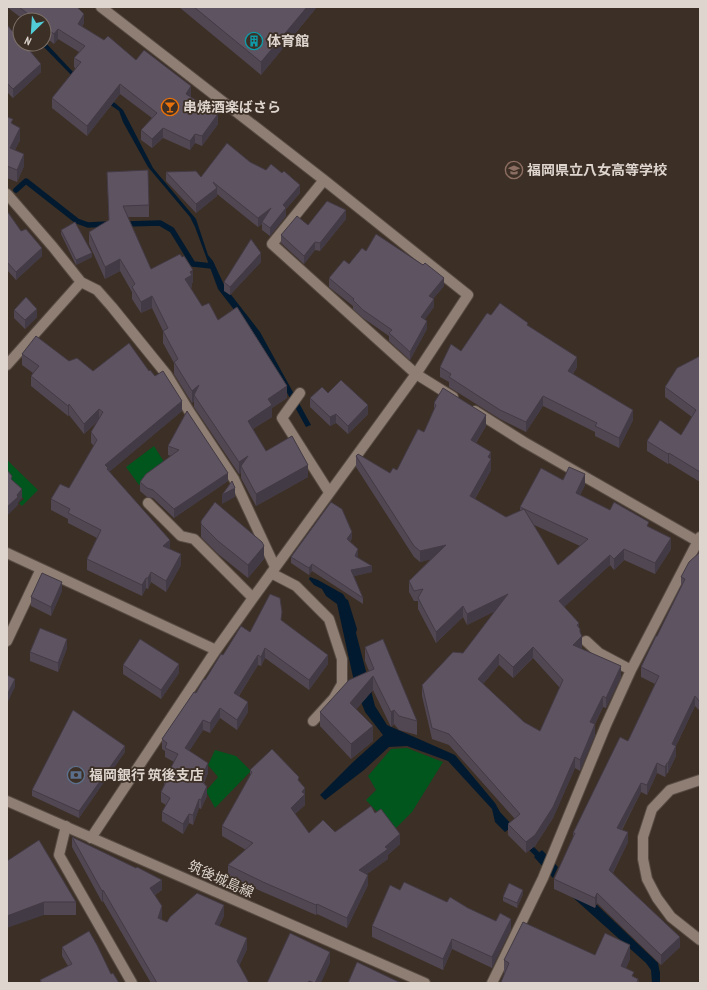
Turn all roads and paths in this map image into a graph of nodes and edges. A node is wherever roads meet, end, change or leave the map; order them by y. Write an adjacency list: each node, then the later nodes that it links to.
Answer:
1 (101, 7): 2 (street)
2 (324, 180): 6 (street); 6 (street)
3 (7, 194): 4 (street)
4 (81, 282): 5 (street); 13 (street)
5 (7, 365)
6 (416, 374): 8 (street); 10 (street)
7 (300, 393): 8 (street)
8 (329, 492): 13 (street)
9 (148, 503): 14 (street)
10 (699, 539): 18 (street)
11 (7, 554): 12 (street)
12 (41, 569): 16 (street); 17 (street)
13 (273, 570): 14 (street); 19 (street)
14 (253, 598): 17 (street)
15 (586, 640): 18 (street)
16 (7, 641)
17 (216, 650): 23 (street)
18 (632, 670): 27 (street)
19 (313, 721)
20 (700, 780): 24 (street)
21 (7, 801): 22 (street, 筑後城島線)
22 (66, 826): 23 (street, 筑後城島線); 25 (street)
23 (91, 838): 26 (street, 筑後城島線)
24 (700, 940)
25 (132, 983)
26 (425, 983)
27 (492, 983)

